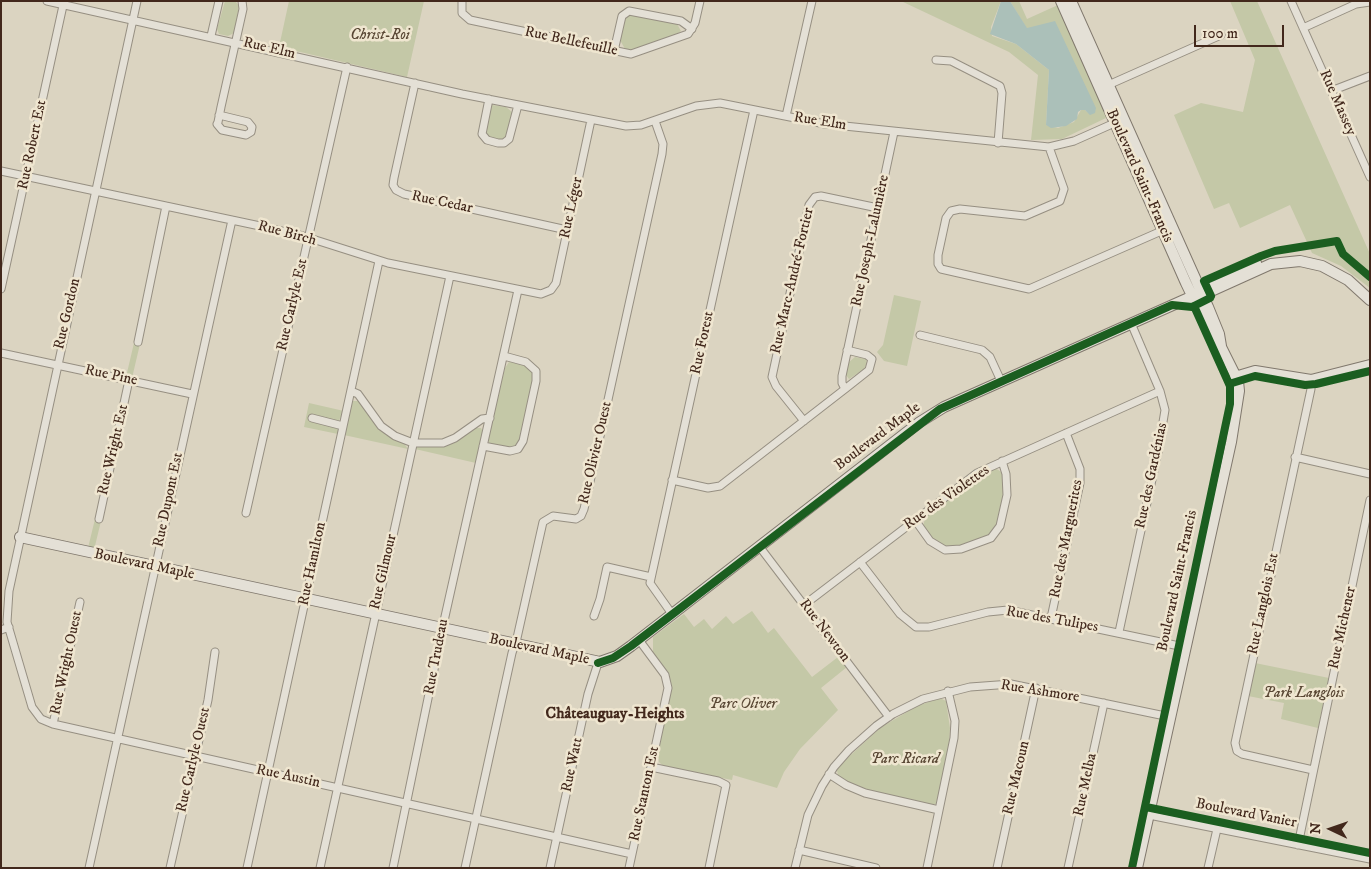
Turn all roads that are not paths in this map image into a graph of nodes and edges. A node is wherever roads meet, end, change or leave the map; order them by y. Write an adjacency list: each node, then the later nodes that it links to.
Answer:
1 (48, 1): 12 (street, Rue Elm)
2 (137, 1): 13 (street, Rue Gordon)
3 (219, 1): 17 (street)
4 (242, 1): 18 (street)
5 (462, 1): 19 (street, Rue Bellefeuille)
6 (700, 1): 15 (street)
7 (812, 1): 30 (street)
8 (1061, 1): 24 (street, Boulevard Saint-Francis)
9 (1071, 1): 24 (street, Boulevard Saint-Francis)
10 (1292, 1): 14 (street, Rue Massey)
11 (1370, 2): 14 (street)
12 (64, 3): 13 (street, Rue Elm); 38 (street, Rue Robert Est)
13 (134, 19): 17 (street, Rue Elm); 40 (street, Rue Gordon)
14 (1303, 28): 25 (street, Rue Massey)
15 (692, 29): 19 (street, Rue Bellefeuille); 19 (street)
16 (1221, 35): 24 (street)
17 (211, 36): 18 (street, Rue Elm)
18 (236, 42): 21 (street, Rue Elm); 29 (street)
19 (614, 51)
20 (936, 60): 35 (street)
21 (346, 67): 23 (street, Rue Elm); 46 (street, Rue Carlyle Est)
22 (1370, 76): 25 (street)
23 (415, 84): 26 (street, Rue Elm); 45 (street, Rue Cedar)
24 (1104, 87): 33 (street, Boulevard Saint-Francis)
25 (1331, 90): 39 (street, Rue Massey)
26 (489, 99): 27 (street, Rue Elm); 27 (street)
27 (518, 105): 31 (street, Rue Elm)
28 (754, 110): 30 (street, Rue Elm); 32 (street, Rue Elm); 81 (street, Rue Forest)
29 (219, 115): 29 (street)
30 (786, 116): 34 (street, Rue Elm)
31 (591, 120): 32 (street, Rue Elm); 45 (street, Rue Léger)
32 (655, 121): 103 (street, Rue Olivier Ouest)
33 (1120, 121): 36 (street, Rue Elm); 44 (street, Boulevard Saint-Francis)
34 (894, 132): 35 (street, Rue Elm); 42 (street, Rue Joseph-Lalumière)
35 (998, 142): 36 (street, Rue Elm)
36 (1049, 148): 44 (street)
37 (1, 172): 38 (street, Rue Birch)
38 (26, 177): 40 (street, Rue Birch); 49 (street, Rue Robert Est)
39 (1370, 177)
40 (96, 191): 41 (street, Rue Birch); 62 (street, Rue Gordon)
41 (166, 206): 43 (street, Rue Birch); 57 (street)
42 (878, 208): 58 (street, Rue Joseph-Lalumière); 73 (street, Rue Marc-André-Fortier)
43 (232, 220): 46 (street, Rue Birch); 70 (street, Rue Dupont Est)
44 (1167, 228): 52 (street, Boulevard Saint-Francis)
45 (567, 230): 51 (street, Rue Léger)
46 (308, 238): 47 (street, Rue Birch); 83 (street, Rue Carlyle Est)
47 (379, 261): 48 (street, Rue Birch); 68 (street, Rue Hamilton)
48 (450, 276): 50 (street, Rue Birch); 76 (street, Rue Gilmour)
49 (1, 289)
50 (518, 290): 51 (street, Rue Birch); 60 (street, Rue Trudeau)
51 (548, 292)
52 (1198, 293): 53 (street, Boulevard Maple); 54 (street, Boulevard Maple); 55 (street, Boulevard Maple); 63 (street, Boulevard Saint-Francis)
53 (1370, 293)
54 (1370, 300)
55 (1131, 324): 66 (street, Boulevard Maple); 69 (street, Rue des Gardénias)
56 (920, 335): 66 (street)
57 (138, 342)
58 (847, 350): 67 (street, Rue Joseph-Lalumière); 67 (street)
59 (1, 353): 62 (street, Rue Pine)
60 (504, 356): 72 (street, Rue Trudeau); 77 (street)
61 (1368, 364): 65 (street)
62 (57, 365): 64 (street, Rue Pine); 86 (street, Rue Gordon)
63 (1235, 377): 65 (street); 104 (street, Boulevard Saint-Francis)
64 (129, 380): 70 (street, Rue Pine); 84 (street, Rue Wright Est)
65 (1311, 380): 78 (street, Rue Langlois Est)
66 (1001, 381): 87 (street, Boulevard Maple)
67 (845, 389): 73 (street)
68 (351, 391): 74 (street, Rue Hamilton); 76 (street)
69 (1160, 391): 75 (street, Rue des Violettes); 101 (street, Rue des Gardénias)
70 (192, 394): 89 (street, Rue Dupont Est)
71 (312, 418): 74 (street)
72 (490, 418): 76 (street); 77 (street, Rue Trudeau)
73 (804, 421): 81 (street)
74 (343, 426): 91 (street, Rue Hamilton)
75 (1066, 433): 79 (street, Rue des Violettes); 97 (street, Rue des Marguerites)
76 (413, 443): 94 (street, Rue Gilmour)
77 (483, 446): 100 (street, Rue Trudeau)
78 (1295, 457): 80 (street); 116 (street, Rue Langlois Est)
79 (1002, 461): 85 (street, Rue des Violettes); 85 (street)
80 (1370, 474)
81 (672, 480): 90 (street, Rue Forest)
82 (1370, 500): 116 (street, Rue Michener)
83 (246, 513)
84 (98, 519)
85 (915, 520): 88 (street, Rue des Violettes)
86 (20, 538): 89 (street, Boulevard Maple); 98 (street, Rue Gordon)
87 (759, 546): 93 (street, Rue Newton); 95 (street, Boulevard Maple)
88 (860, 562): 93 (street, Rue des Violettes); 97 (street, Rue des Tulipes)
89 (154, 567): 91 (street, Boulevard Maple); 113 (street, Rue Dupont Est)
90 (651, 577): 95 (street); 96 (street)
91 (305, 600): 94 (street, Boulevard Maple); 117 (street, Rue Hamilton)
92 (80, 602): 112 (street, Rue Wright Ouest)
93 (804, 605): 110 (street, Rue Newton)
94 (374, 614): 100 (street, Boulevard Maple); 119 (street, Rue Gilmour)
95 (672, 614): 102 (street, Boulevard Maple)
96 (594, 616)
97 (1051, 618): 101 (street, Rue des Tulipes)
98 (9, 627): 99 (street); 112 (street, Rue Austin)
99 (1, 630)
100 (443, 630): 103 (street, Boulevard Maple); 120 (street, Rue Trudeau)
101 (1119, 632): 104 (street, Rue des Tulipes)
102 (639, 640): 106 (street, Boulevard Maple); 115 (street, Rue Stanton Est)
103 (514, 645): 106 (street, Boulevard Maple); 123 (street, Rue Olivier Ouest)
104 (1184, 647): 111 (street, Boulevard Saint-Francis)
105 (215, 652): 114 (street, Rue Carlyle Ouest)
106 (598, 662): 125 (street, Rue Watt)
107 (1036, 688): 108 (street, Rue Ashmore); 109 (street, Rue Ashmore); 143 (street, Rue Macoun)
108 (948, 692): 110 (street, Rue Ashmore); 121 (street)
109 (1104, 703): 111 (street, Rue Ashmore); 144 (street, Rue Melba)
110 (889, 717): 118 (street, Rue Ashmore)
111 (1170, 717): 122 (street, Boulevard Saint-Francis)
112 (54, 724): 113 (street, Rue Austin)
113 (118, 739): 114 (street, Rue Austin); 131 (street, Rue Dupont Est)
114 (195, 756): 117 (street, Rue Austin); 132 (street, Rue Carlyle Ouest)
115 (651, 767): 128 (street, Rue Stanton Est); 139 (street)
116 (1313, 770): 126 (street, Rue Michener)
117 (268, 772): 119 (street, Rue Austin); 133 (street, Rue Hamilton)
118 (829, 774): 121 (street); 127 (street, Rue Ashmore)
119 (337, 787): 120 (street, Rue Austin); 134 (street, Rue Gilmour)
120 (407, 802): 123 (street, Rue Austin); 135 (street, Rue Trudeau)
121 (939, 810): 142 (street)
122 (1149, 815): 124 (street, Boulevard Vanier); 145 (street, Boulevard Saint-Francis)
123 (476, 817): 125 (street, Rue Austin); 136 (street, Rue Olivier Ouest)
124 (1217, 828): 126 (street, Boulevard Vanier); 146 (street)
125 (557, 836): 128 (street, Rue Austin); 137 (street, Rue Watt)
126 (1298, 845): 129 (street, Boulevard Vanier)
127 (799, 850): 130 (street); 140 (street, Rue Ashmore)
128 (632, 854): 138 (street, Rue Stanton Est)
129 (1370, 859): 147 (street)
130 (868, 867): 141 (street)
131 (89, 868)
132 (170, 868)
133 (247, 868)
134 (320, 868)
135 (393, 868)
136 (465, 868)
137 (550, 868)
138 (629, 868)
139 (709, 868)
140 (795, 868)
141 (876, 868)
142 (927, 868)
143 (997, 868)
144 (1068, 868)
145 (1137, 868)
146 (1208, 868)
147 (1368, 868)

